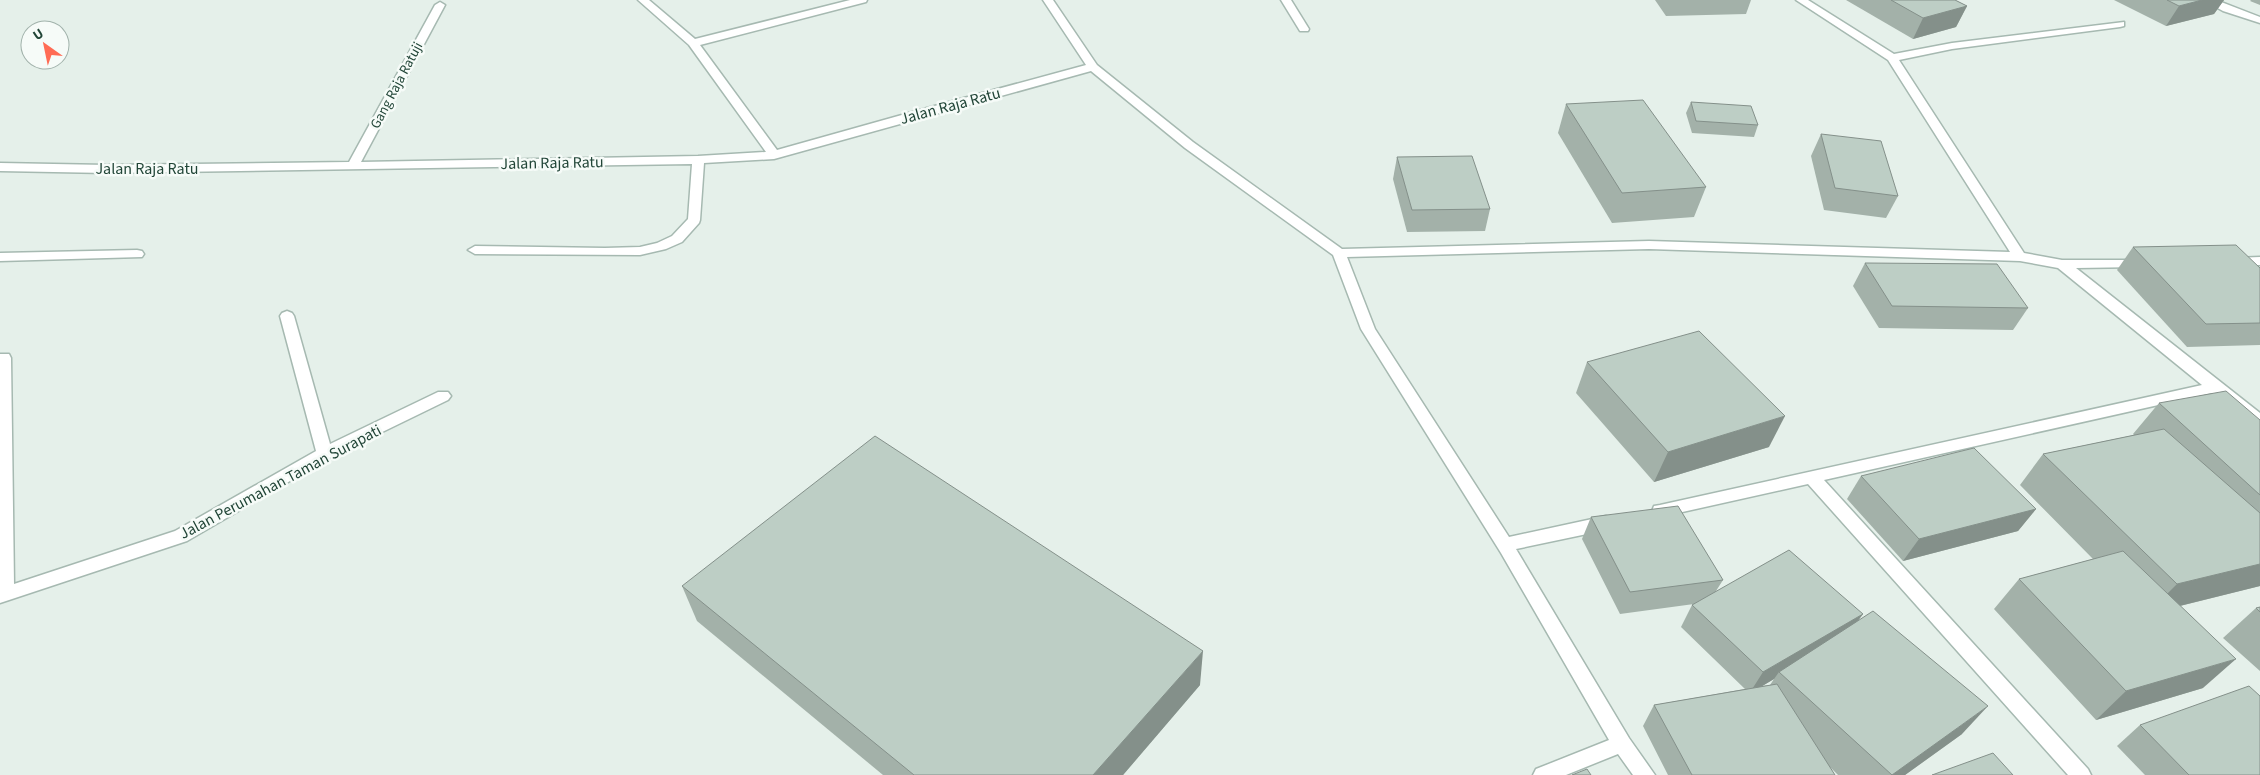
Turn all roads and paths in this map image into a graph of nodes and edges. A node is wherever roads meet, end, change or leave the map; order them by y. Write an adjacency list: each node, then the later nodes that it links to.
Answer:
1 (643, 0): 11 (street)
2 (862, 0): 11 (street)
3 (1048, 0): 13 (street)
4 (1286, 0): 10 (street)
5 (1801, 0): 12 (street)
6 (2208, 0): 8 (street)
7 (440, 5): 16 (street, Gang Raja Ratuji)
8 (2260, 20)
9 (2120, 24): 12 (street)
10 (1304, 29)
11 (693, 43): 14 (street)
12 (1892, 58): 22 (street)
13 (1092, 67): 14 (street, Jalan Raja Ratu); 19 (street)
14 (774, 155): 15 (street, Jalan Raja Ratu)
15 (698, 160): 16 (street, Jalan Raja Ratu); 18 (street)
16 (353, 166): 17 (street, Jalan Raja Ratu)
17 (0, 167)
18 (475, 250)
19 (1339, 253): 22 (street); 36 (street)
20 (137, 254): 21 (street)
21 (0, 257)
22 (2020, 257): 26 (street)
23 (2260, 261): 24 (street)
24 (2220, 262)
25 (2151, 263): 26 (street)
26 (2062, 264): 29 (street)
27 (287, 316): 32 (street)
28 (4, 358): 37 (street)
29 (2215, 387): 31 (street); 33 (street)
30 (443, 396): 32 (street, Jalan Perumahan Taman Surapati)
31 (2260, 421)
32 (326, 453): 37 (street, Jalan Perumahan Taman Surapati)
33 (1813, 479): 34 (street); 41 (street)
34 (1649, 514)
35 (1620, 520): 36 (street)
36 (1504, 545): 38 (street)
37 (2, 596)
38 (1622, 744): 39 (street); 40 (street)
39 (1543, 775)
40 (1645, 775)
41 (2081, 775)

